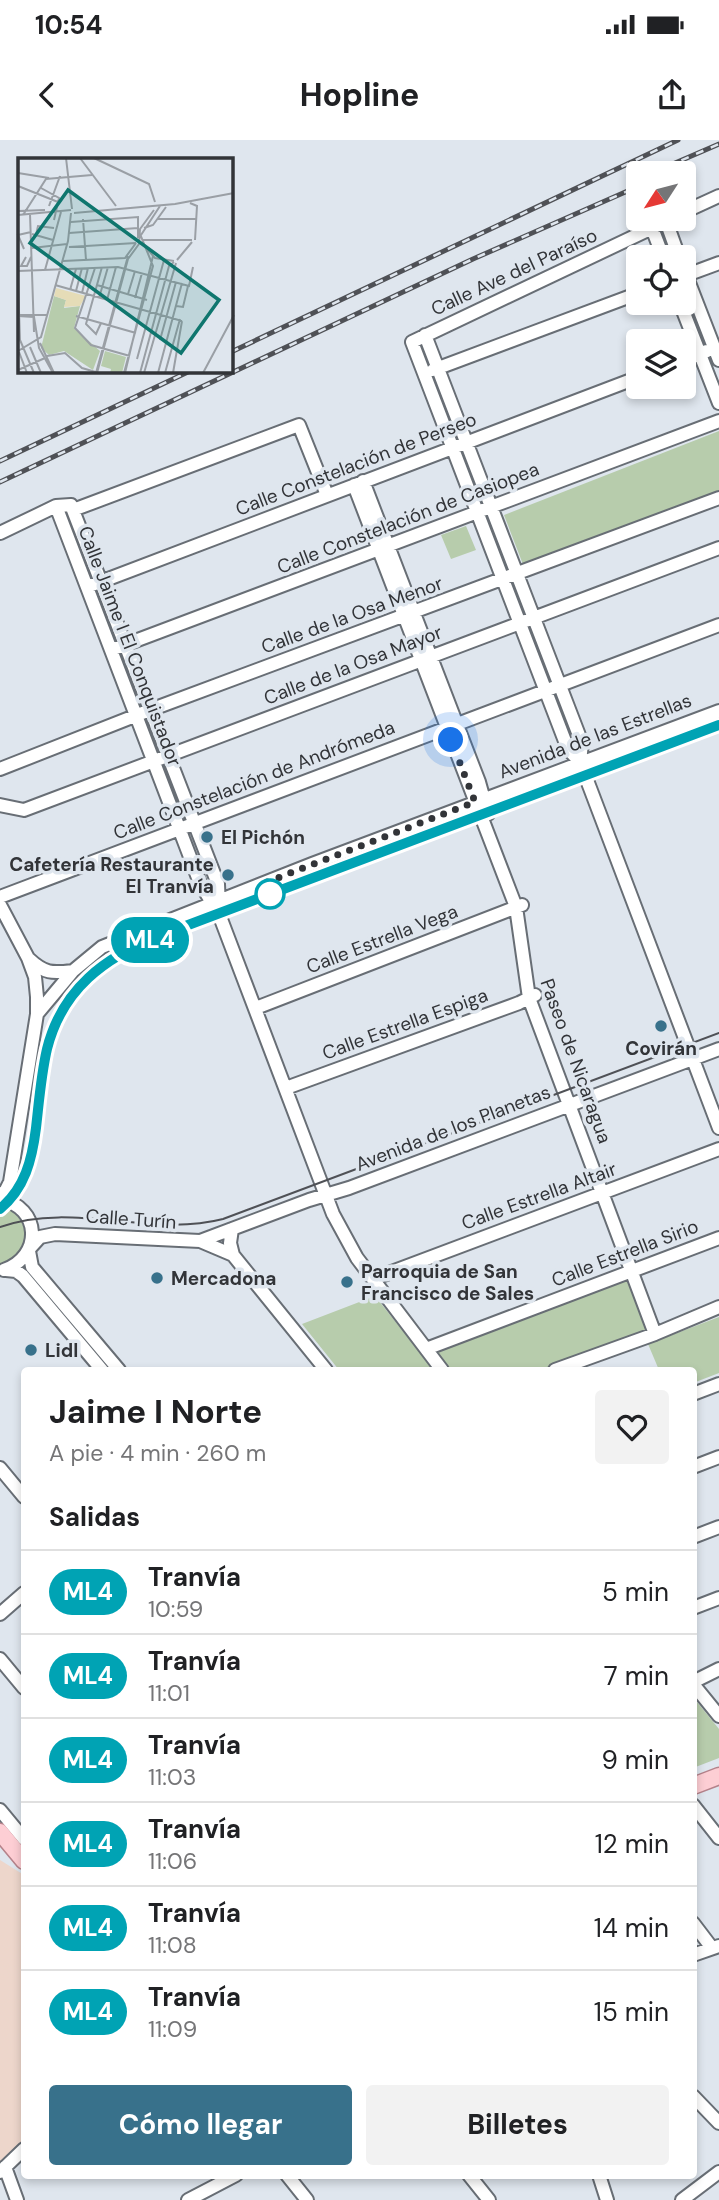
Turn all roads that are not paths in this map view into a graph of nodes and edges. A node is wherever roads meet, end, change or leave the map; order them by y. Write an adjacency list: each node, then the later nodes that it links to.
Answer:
1 (719, 196): 2 (street)
2 (696, 207)
3 (646, 231): 9 (street, Calle Ave del Paraíso)
4 (719, 262): 5 (street)
5 (696, 269)
6 (626, 298): 13 (street)
7 (696, 299): 10 (street)
8 (686, 315): 11 (street)
9 (425, 335): 13 (street); 14 (street, Calle Ave del Paraíso)
10 (718, 351): 11 (street)
11 (700, 353): 12 (street); 16 (street)
12 (696, 354)
13 (438, 368): 14 (street); 18 (street)
14 (424, 373): 19 (street)
15 (626, 382): 18 (street, Calle Constelación de Perseo)
16 (719, 403)
17 (719, 421): 25 (street, Calle Constelación de Casiopea)
18 (467, 442): 19 (street, Calle Constelación de Perseo); 25 (street)
19 (452, 447): 20 (street, Calle Constelación de Perseo); 26 (street)
20 (359, 483): 21 (street, Calle Constelación de Perseo); 28 (street, Paseo de Nicaragua)
21 (327, 495): 24 (street); 32 (street, Calle Constelación de Perseo)
22 (719, 498): 30 (street, Calle de la Osa Menor)
23 (56, 506): 24 (street); 27 (street); 33 (street, Calle Jaime I El Conquistador)
24 (72, 507): 32 (street, Calle Jaime I El Conquistador)
25 (491, 507): 26 (street, Calle Constelación de Casiopea); 30 (street)
26 (477, 512): 28 (street, Calle Constelación de Casiopea); 31 (street)
27 (0, 533)
28 (383, 548): 34 (street, Paseo de Nicaragua); 38 (street, Calle Constelación de Casiopea)
29 (719, 548): 35 (street, Calle de la Osa Mayor)
30 (517, 573): 31 (street, Calle de la Osa Menor); 35 (street)
31 (503, 579): 34 (street, Calle de la Osa Menor); 36 (street)
32 (100, 581): 33 (street, Calle Constelación de Perseo); 38 (street, Calle Jaime I El Conquistador)
33 (87, 587): 39 (street, Calle Jaime I El Conquistador)
34 (409, 615): 40 (street, Paseo de Nicaragua); 43 (street, Calle de la Osa Menor)
35 (534, 618): 36 (street, Calle de la Osa Mayor); 41 (street)
36 (520, 623): 40 (street, Calle de la Osa Mayor); 42 (street)
37 (719, 625): 41 (street, Calle Constelación de Andrómeda)
38 (125, 645): 39 (street, Calle Constelación de Casiopea); 43 (street, Calle Jaime I El Conquistador)
39 (111, 650): 45 (street, Calle Jaime I El Conquistador)
40 (426, 658): 46 (street, Paseo de Nicaragua); 47 (street, Calle de la Osa Mayor)
41 (560, 685): 42 (street, Calle Constelación de Andrómeda); 49 (street)
42 (546, 690): 46 (street, Calle Constelación de Andrómeda); 49 (street)
43 (150, 710): 45 (street, Calle de la Osa Menor); 47 (street, Calle Jaime I El Conquistador)
44 (719, 711): 49 (street, Avenida de las Estrellas)
45 (136, 716): 48 (street, Calle Jaime I El Conquistador); 50 (street, Calle de la Osa Menor)
46 (452, 726): 51 (street, Paseo de Nicaragua); 53 (street, Calle Constelación de Andrómeda)
47 (168, 757): 48 (street, Calle de la Osa Mayor); 53 (street, Calle Jaime I El Conquistador)
48 (154, 762): 52 (street, Calle de la Osa Mayor); 54 (street, Calle Jaime I El Conquistador)
49 (580, 763): 51 (street, Avenida de las Estrellas); 65 (street)
50 (0, 769)
51 (480, 800): 57 (street, Avenida de las Estrellas); 58 (street, Paseo de Nicaragua)
52 (0, 805)
53 (194, 823): 54 (street, Calle Constelación de Andrómeda); 57 (street, Calle Jaime I El Conquistador)
54 (179, 829): 55 (street, Calle Constelación de Andrómeda); 57 (street, Calle Jaime I El Conquistador)
55 (0, 897)
56 (0, 905): 59 (street)
57 (216, 906): 60 (street, Avenida de las Estrellas); 62 (street, Calle Jaime I El Conquistador)
58 (519, 906): 61 (street, Paseo de Nicaragua); 62 (street, Calle Estrella Vega)
59 (28, 958): 60 (street); 63 (street)
60 (73, 971): 63 (street, Avenida de las Estrellas)
61 (532, 996): 66 (street, Calle Estrella Espiga); 67 (street, Paseo de Nicaragua)
62 (256, 1008): 66 (street, Calle Jaime I El Conquistador)
63 (37, 1014): 72 (street)
64 (719, 1049): 65 (street, Avenida de los Planetas)
65 (693, 1058): 67 (street, Avenida de los Planetas); 68 (street)
66 (286, 1088): 71 (street, Calle Jaime I El Conquistador)
67 (573, 1103): 70 (street, Paseo de Nicaragua); 71 (street, Avenida de los Planetas)
68 (719, 1128)
69 (719, 1149): 70 (street, Calle Estrella Altair)
70 (606, 1192): 79 (street, Paseo de Nicaragua); 80 (street, Calle Estrella Altair)
71 (326, 1194): 73 (street, Avenida de los Planetas); 80 (street, Calle Jaime I El Conquistador)
72 (0, 1198): 76 (street)
73 (232, 1229): 75 (street, Avenida de los Planetas); 77 (street)
74 (719, 1238): 79 (street, Calle Estrella Sirio)
75 (200, 1241): 76 (street, Calle Turín); 77 (street, Calle Turín)
76 (29, 1249): 78 (street, Calle Turín); 85 (street)
77 (233, 1255): 86 (street, Calle Turín)
78 (3, 1270): 84 (street)
79 (635, 1270): 82 (street, Paseo de Nicaragua); 83 (street, Calle Estrella Sirio)
80 (373, 1279): 83 (street, Calle Jaime I El Conquistador)
81 (719, 1307): 82 (street)
82 (659, 1332): 88 (street)
83 (426, 1349): 87 (street, Calle Jaime I El Conquistador)
84 (99, 1367)
85 (116, 1367)
86 (324, 1367)
87 (440, 1367)
88 (563, 1367)
89 (719, 1384): 90 (street)
90 (697, 1392)
91 (719, 1457): 92 (street)
92 (697, 1465)
93 (0, 1468): 94 (street)
94 (21, 1493)
95 (719, 1527): 96 (street)
96 (697, 1535)
97 (21, 1596): 100 (street)
98 (719, 1598): 99 (street)
99 (697, 1606)
100 (0, 1614)
101 (0, 1659): 104 (street)
102 (719, 1669): 103 (street)
103 (697, 1681)
104 (21, 1684)
105 (697, 1688): 106 (street)
106 (719, 1716)
107 (719, 1767): 108 (main road)
108 (697, 1775)
109 (719, 1776): 110 (main road)
110 (697, 1784)
111 (0, 1810): 114 (street)
112 (697, 1810): 115 (street)
113 (0, 1832): 116 (main road)
114 (21, 1835)
115 (719, 1838)
116 (21, 1857)
117 (697, 1927): 118 (street)
118 (716, 1947): 119 (street)
119 (697, 1954)
120 (697, 2100): 121 (street)
121 (719, 2123)
122 (21, 2152): 123 (street)
123 (2, 2169): 129 (street)
124 (719, 2172): 134 (street)
125 (228, 2179): 130 (street)
126 (290, 2179): 131 (street)
127 (472, 2179): 132 (street)
128 (600, 2179): 133 (street)
129 (17, 2200)
130 (188, 2200)
131 (307, 2200)
132 (489, 2200)
133 (607, 2200)
134 (682, 2200)

